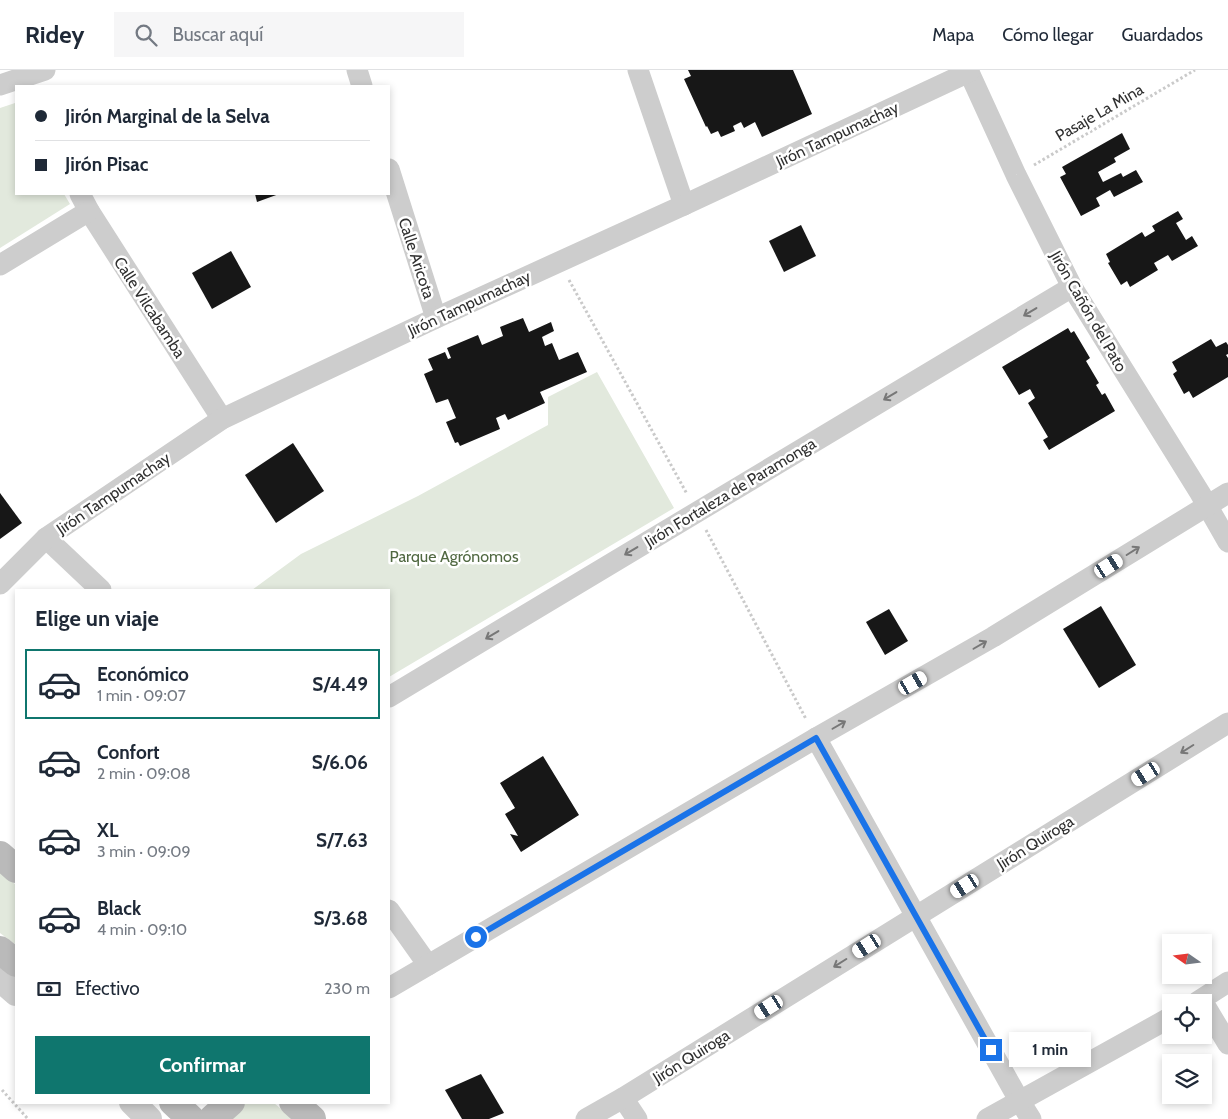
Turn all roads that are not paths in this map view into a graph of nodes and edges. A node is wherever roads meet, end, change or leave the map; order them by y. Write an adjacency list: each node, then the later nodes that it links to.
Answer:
1 (45, 70): 5 (street)
2 (357, 70): 6 (street)
3 (638, 70): 9 (street)
4 (969, 71): 9 (street, Jirón Tampumachay); 11 (street, Jirón Cañón del Pato)
5 (15, 83)
6 (362, 85)
7 (390, 172): 12 (street, Calle Aricota)
8 (84, 203): 10 (street); 13 (street, Calle Vilcabamba)
9 (684, 206): 12 (street, Jirón Tampumachay)
10 (0, 265)
11 (1072, 287): 15 (street, Jirón Cañón del Pato); 20 (street, Jirón Fortaleza de Paramonga, one-way to 20)
12 (436, 318): 13 (street, Jirón Tampumachay)
13 (222, 419): 16 (street, Jirón Tampumachay)
14 (1228, 493): 15 (street)
15 (1207, 505): 17 (street, Jirón Cañón del Pato); 22 (street, one-way to 15)
16 (46, 538): 18 (street, Jirón Tampumachay); 19 (street)
17 (1228, 542)
18 (0, 584)
19 (100, 589)
20 (390, 695)
21 (1228, 723): 26 (street, Jirón Quiroga, one-way to 26)
22 (816, 738): 26 (street); 29 (street)
23 (0, 856): 24 (main road)
24 (15, 868)
25 (390, 911): 29 (street)
26 (916, 916): 38 (street, Jirón Quiroga, one-way to 38); 39 (street)
27 (0, 950): 28 (main road)
28 (15, 962)
29 (428, 965): 32 (street)
30 (0, 979): 33 (street)
31 (1228, 982): 34 (street)
32 (390, 987)
33 (15, 992)
34 (1212, 994)
35 (1212, 1019): 37 (street)
36 (1162, 1022): 39 (street)
37 (1228, 1044)
38 (623, 1098): 48 (street, Jirón Quiroga); 49 (street)
39 (1019, 1100): 50 (street); 51 (street)
40 (134, 1104): 44 (street)
41 (175, 1104): 45 (main road)
42 (229, 1104): 46 (main road)
43 (295, 1104): 47 (main road)
44 (149, 1119)
45 (191, 1119)
46 (212, 1119)
47 (312, 1119)
48 (586, 1119)
49 (637, 1119)
50 (987, 1119)
51 (1031, 1119)

